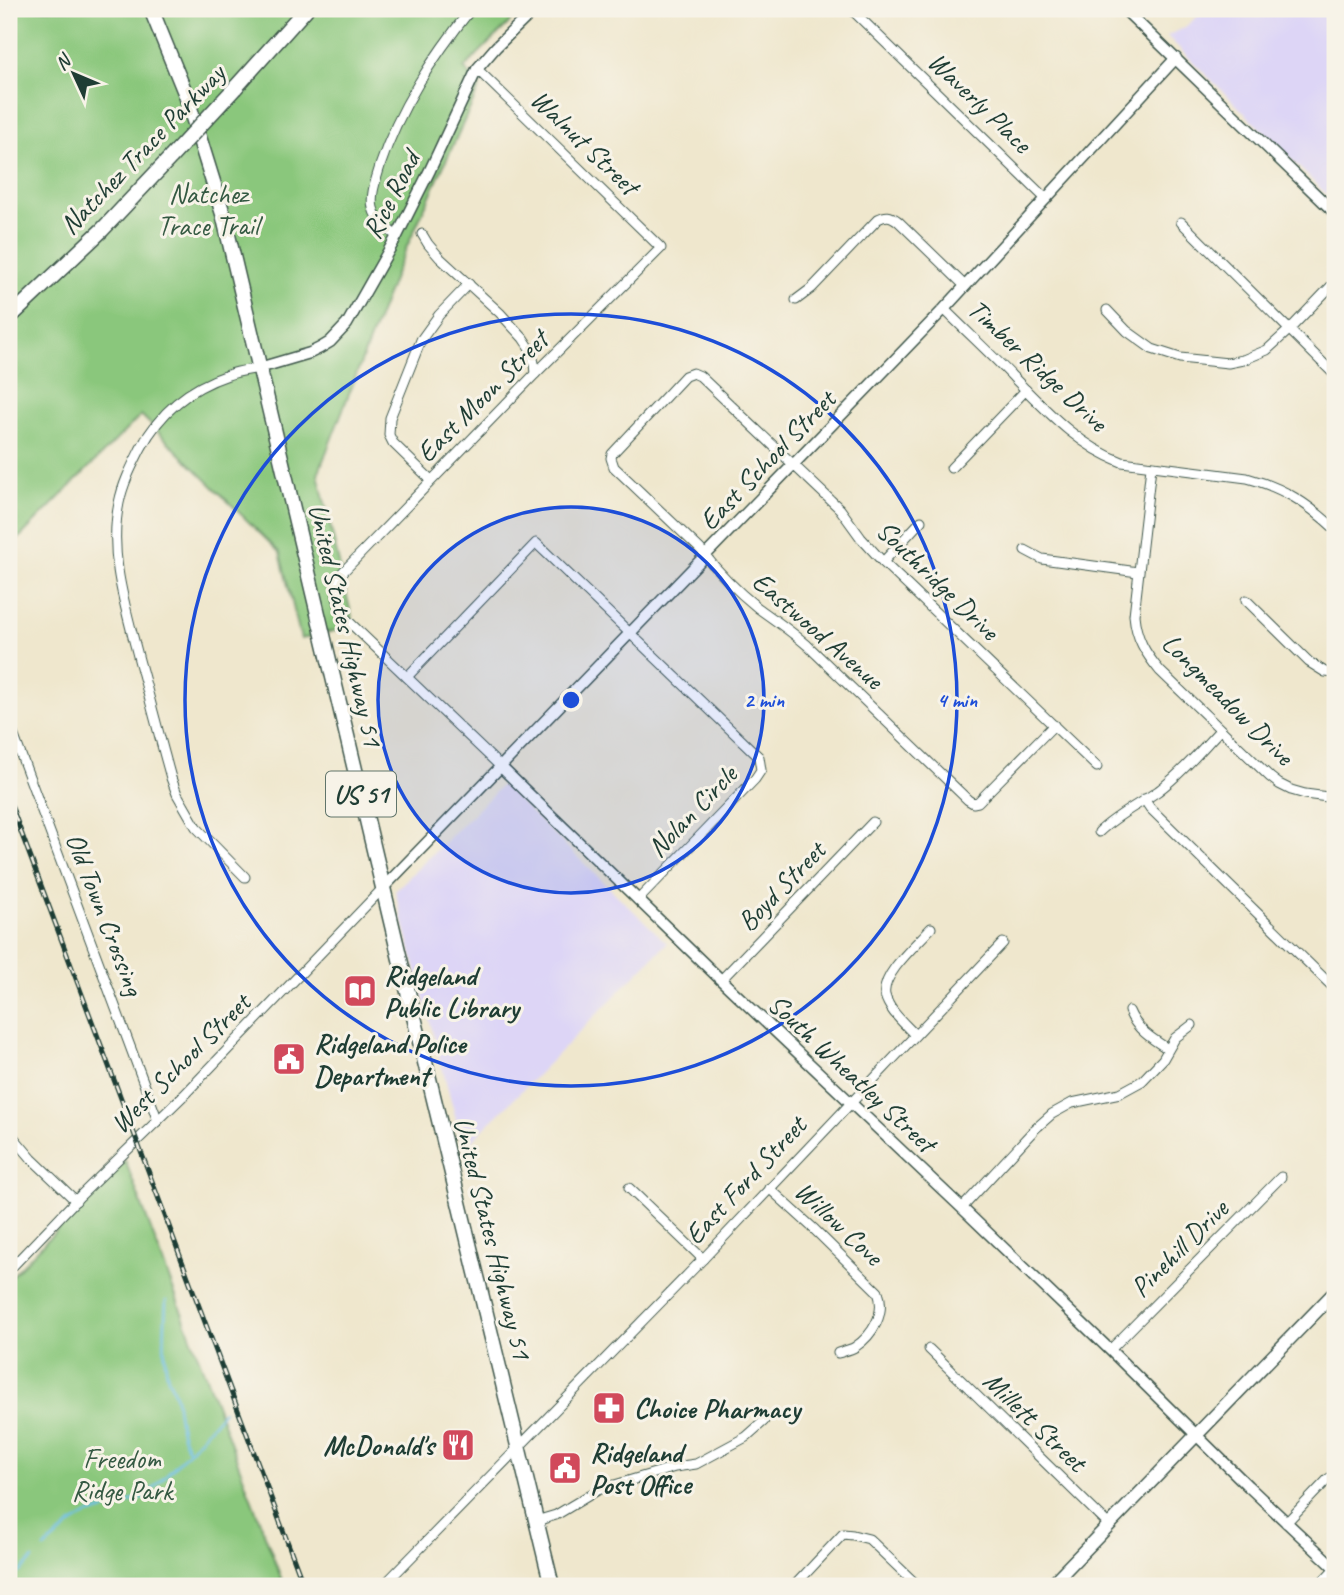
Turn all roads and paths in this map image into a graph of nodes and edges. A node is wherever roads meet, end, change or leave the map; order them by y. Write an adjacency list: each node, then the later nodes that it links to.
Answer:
1 (151, 9): 23 (main road, United States Highway 51 / US 51)
2 (306, 9): 21 (main road, Natchez Trace Parkway, bridge)
3 (471, 9): 13 (street)
4 (535, 9): 8 (street, Rice Road)
5 (851, 9): 9 (street, Waverly Place)
6 (1124, 9): 7 (street)
7 (1176, 58): 9 (street, East School Street); 10 (street)
8 (477, 69): 13 (street, Rice Road); 14 (street, Walnut Street)
9 (1046, 199): 17 (street, East School Street)
10 (1335, 213)
11 (1181, 222): 22 (street)
12 (422, 234): 16 (street)
13 (397, 236): 23 (street, Rice Road)
14 (661, 248): 24 (street, East Moon Street)
15 (1335, 282): 22 (street)
16 (469, 284): 24 (street); 30 (street)
17 (965, 286): 18 (street); 19 (street, East School Street)
18 (796, 300)
19 (944, 309): 26 (street, Timber Ridge Drive); 27 (street, East School Street)
20 (1107, 310): 22 (street)
21 (9, 318)
22 (1289, 330): 25 (street)
23 (259, 368): 51 (street); 52 (main road, United States Highway 51 / US 51)
24 (535, 373): 30 (street, East Moon Street)
25 (1335, 375)
26 (1026, 390): 28 (street, Timber Ridge Drive); 29 (street)
27 (794, 465): 34 (street, East School Street); 34 (street, Southridge Drive); 35 (street, Southridge Drive)
28 (1151, 467): 32 (street, Timber Ridge Drive); 36 (street, Longmeadow Drive)
29 (951, 468)
30 (431, 480): 38 (street, East Moon Street)
31 (921, 522): 35 (street)
32 (1335, 528)
33 (1025, 550): 36 (street)
34 (705, 556): 39 (street, East School Street); 43 (street, Eastwood Avenue)
35 (883, 562): 43 (street, Southridge Drive)
36 (1138, 572): 44 (street, Longmeadow Drive)
37 (1246, 600): 40 (street)
38 (340, 609): 41 (street, South Wheatley Street)
39 (630, 634): 41 (street, Nolan Circle); 45 (street, East School Street); 53 (street, Nolan Circle)
40 (1335, 673)
41 (407, 677): 45 (street, South Wheatley Street)
42 (9, 723): 63 (street, Old Town Crossing)
43 (1054, 725): 46 (street, Southridge Drive)
44 (1220, 730): 47 (street, Longmeadow Drive); 48 (street)
45 (501, 767): 52 (street, East School Street); 53 (street, South Wheatley Street)
46 (1097, 767)
47 (1335, 798)
48 (1144, 799): 50 (street); 57 (street)
49 (873, 822): 56 (street, Boyd Street)
50 (1100, 832)
51 (245, 877)
52 (383, 888): 63 (street, West School Street); 78 (main road, United States Highway 51 / US 51)
53 (638, 900): 56 (street, South Wheatley Street)
54 (931, 928): 60 (street)
55 (1003, 943): 60 (street, East Ford Street)
56 (721, 980): 62 (street, South Wheatley Street)
57 (1335, 989)
58 (1129, 1012): 61 (street)
59 (1192, 1025): 61 (street)
60 (915, 1035): 62 (street, East Ford Street)
61 (1168, 1049): 69 (street)
62 (850, 1103): 67 (street, East Ford Street); 69 (street, South Wheatley Street)
63 (158, 1121): 68 (street, West School Street)
64 (9, 1132): 68 (street)
65 (1281, 1177): 74 (street, Pinehill Drive)
66 (629, 1188): 70 (street)
67 (769, 1188): 70 (street, East Ford Street); 75 (street, Willow Cove)
68 (76, 1201): 71 (street, West School Street)
69 (962, 1208): 74 (street, South Wheatley Street)
70 (703, 1259): 78 (street, East Ford Street)
71 (9, 1270)
72 (1335, 1292): 77 (main road)
73 (929, 1349): 82 (street, Millett Street)
74 (1110, 1350): 77 (street, South Wheatley Street)
75 (838, 1353)
76 (764, 1421): 80 (street)
77 (1196, 1436): 81 (street, South Wheatley Street); 82 (main road)
78 (518, 1447): 80 (main road, United States Highway 51 / US 51); 84 (street, East Ford Street)
79 (1335, 1475): 81 (street)
80 (536, 1521): 85 (main road, United States Highway 51 / US 51)
81 (1286, 1522): 83 (street, South Wheatley Street)
82 (1109, 1525): 88 (main road)
83 (1335, 1568): 89 (street)
84 (383, 1586)
85 (552, 1586)
86 (794, 1586): 87 (street)
87 (918, 1586)
88 (1050, 1586)
89 (1318, 1586)

